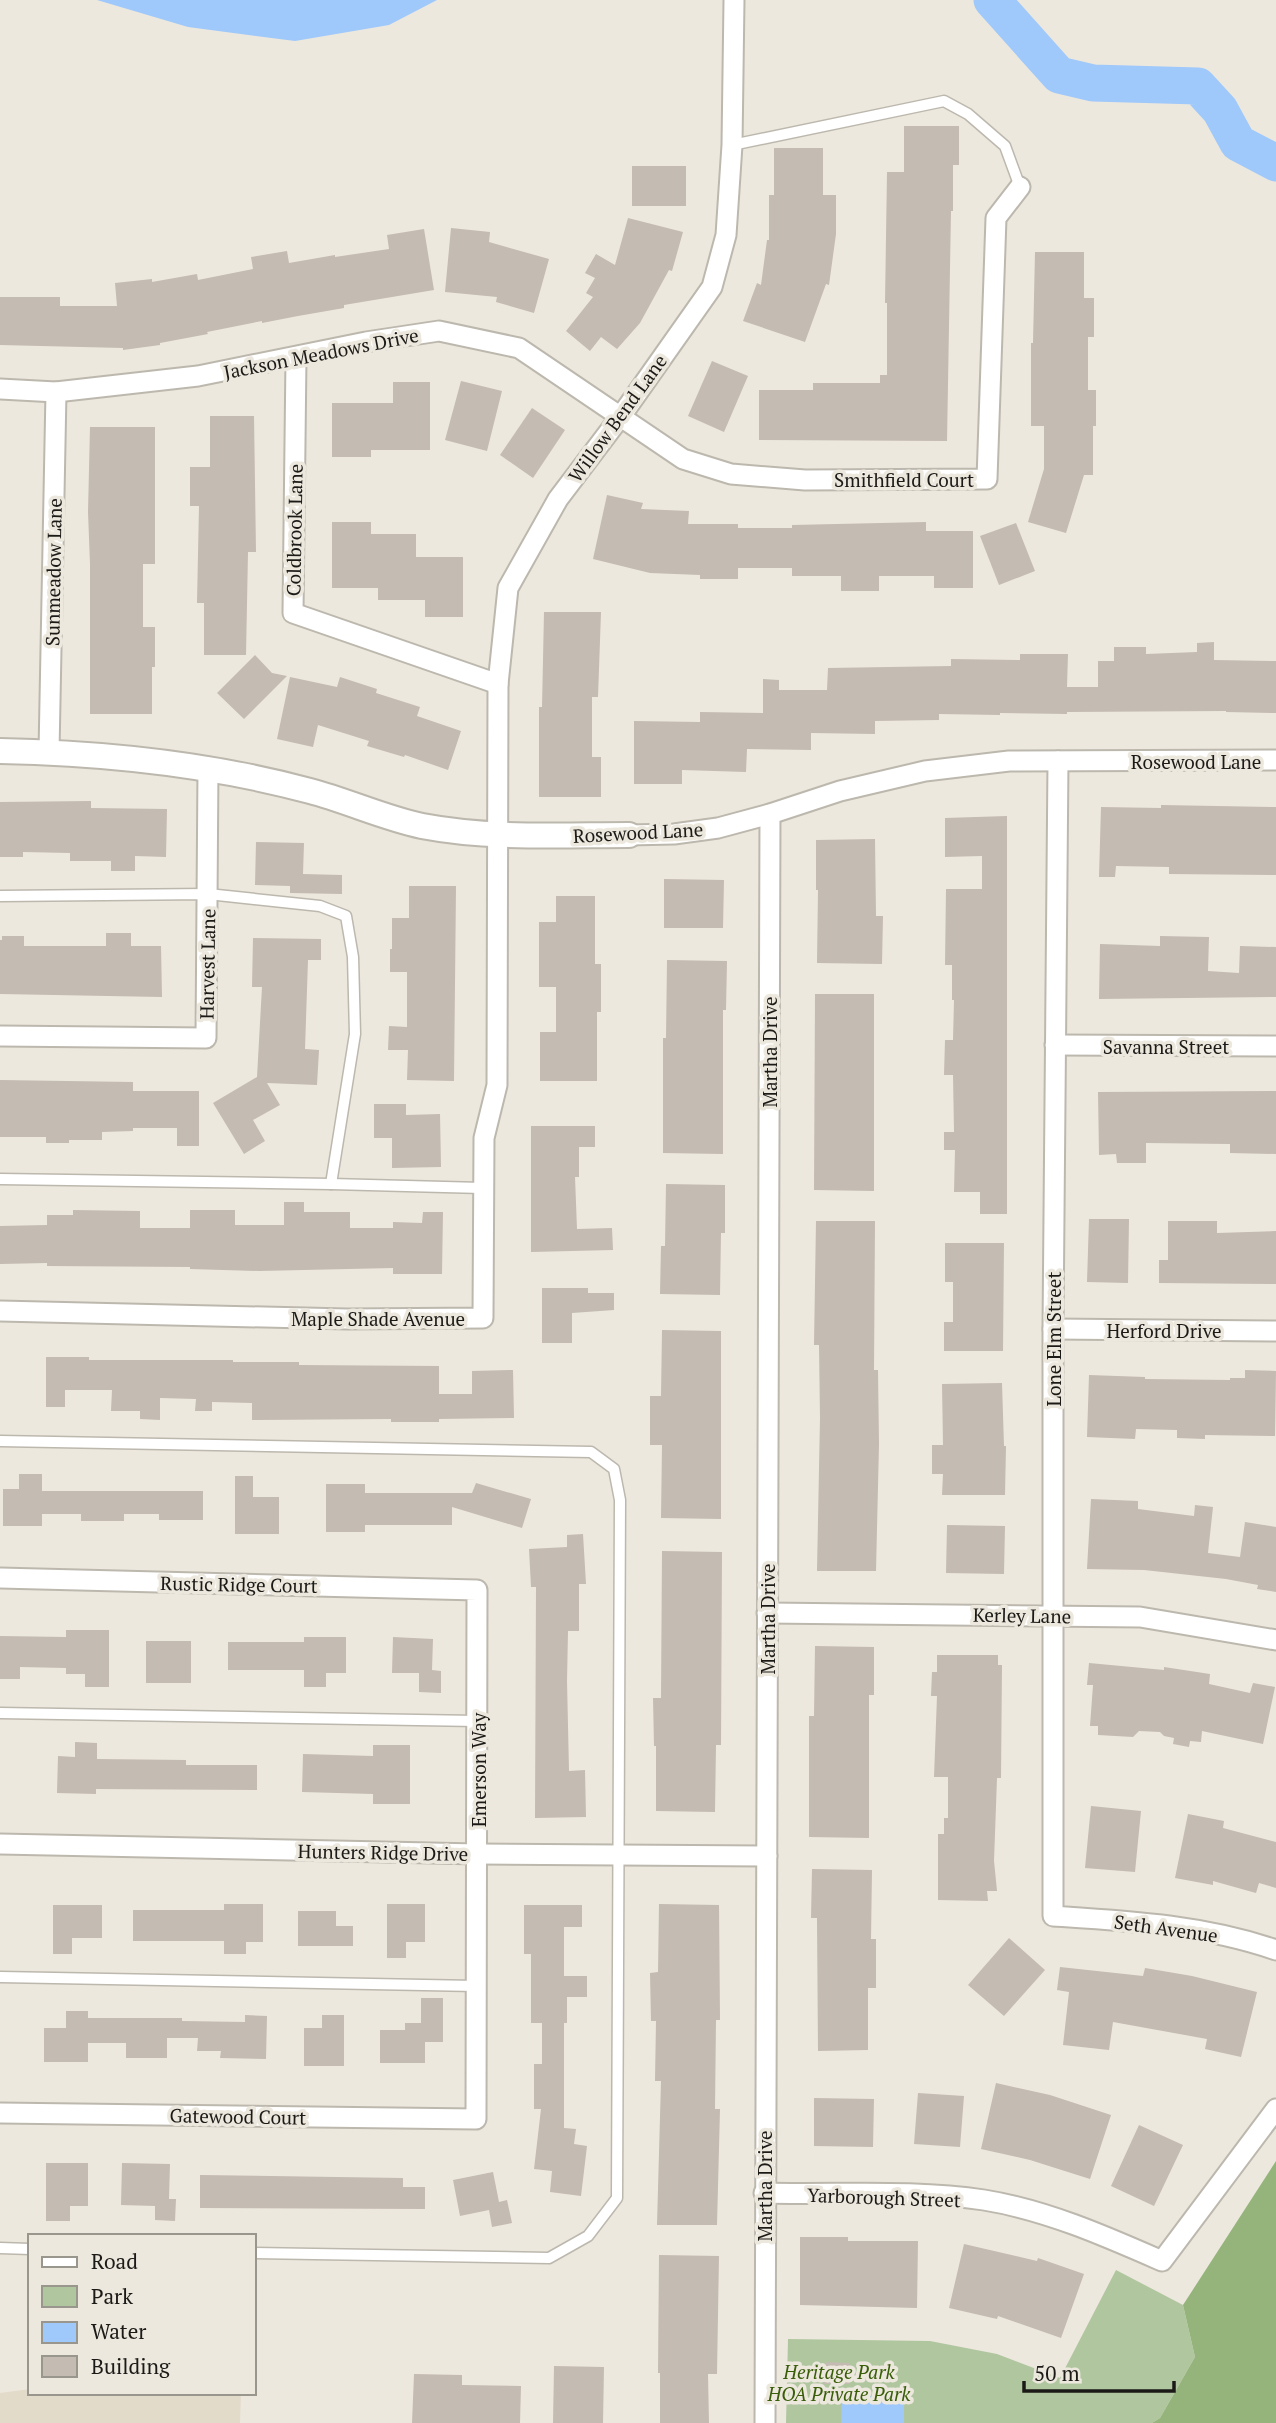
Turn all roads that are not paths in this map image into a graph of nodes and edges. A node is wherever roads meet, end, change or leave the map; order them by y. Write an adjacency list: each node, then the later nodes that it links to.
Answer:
1 (734, 0): 2 (street, Willow Bend Lane)
2 (732, 145): 3 (lane); 7 (street, Willow Bend Lane)
3 (1020, 187): 7 (street, Smithfield Court)
4 (296, 356): 6 (street, Jackson Meadows Drive); 7 (street, Jackson Meadows Drive); 8 (street, Coldbrook Lane)
5 (0, 389): 6 (street, Jackson Meadows Drive)
6 (56, 392): 10 (street, Sunmeadow Lane)
7 (621, 416): 8 (street, Willow Bend Lane)
8 (498, 684): 16 (street, Willow Bend Lane)
9 (0, 751): 10 (street, Rosewood Lane)
10 (49, 752): 13 (street, Rosewood Lane)
11 (1276, 760): 12 (street, Rosewood Lane)
12 (1058, 761): 14 (street, Rosewood Lane); 20 (street, Lone Elm Street)
13 (208, 767): 16 (street, Rosewood Lane); 17 (street, Harvest Lane)
14 (770, 814): 15 (street, Rosewood Lane); 31 (street, Martha Drive)
15 (629, 835): 16 (street, Rosewood Lane)
16 (498, 836): 24 (street, Maple Shade Avenue)
17 (208, 894): 18 (lane); 19 (street, Harvest Lane); 23 (lane)
18 (0, 895)
19 (0, 1036)
20 (1055, 1045): 21 (street, Savanna Street); 26 (street, Lone Elm Street)
21 (1276, 1046)
22 (0, 1179): 23 (lane)
23 (331, 1184): 24 (lane)
24 (482, 1188): 25 (street, Maple Shade Avenue)
25 (0, 1311)
26 (1053, 1329): 27 (street, Herford Drive); 32 (street, Lone Elm Street)
27 (1276, 1331)
28 (0, 1440): 38 (lane)
29 (0, 1578): 30 (street, Rustic Ridge Court)
30 (477, 1590): 35 (street, Emerson Way)
31 (766, 1613): 32 (street, Kerley Lane); 39 (street, Martha Drive)
32 (1053, 1615): 33 (street, Kerley Lane); 40 (street, Lone Elm Street)
33 (1276, 1640)
34 (0, 1713): 35 (lane)
35 (477, 1721): 37 (street, Emerson Way)
36 (0, 1844): 37 (street, Hunters Ridge Drive)
37 (478, 1854): 38 (street, Hunters Ridge Drive); 43 (street, Emerson Way)
38 (619, 1855): 39 (street, Hunters Ridge Drive); 50 (lane)
39 (767, 1856): 47 (street, Martha Drive)
40 (1053, 1916): 41 (street, Seth Avenue)
41 (1276, 1950)
42 (0, 1977): 43 (lane)
43 (476, 1986): 46 (street, Emerson Way)
44 (1276, 2109): 47 (street, Yarborough Street)
45 (0, 2113): 46 (street, Gatewood Court)
46 (476, 2119)
47 (764, 2193): 51 (street, Martha Drive)
48 (0, 2248): 49 (lane)
49 (28, 2249)
50 (256, 2253)
51 (765, 2423)

